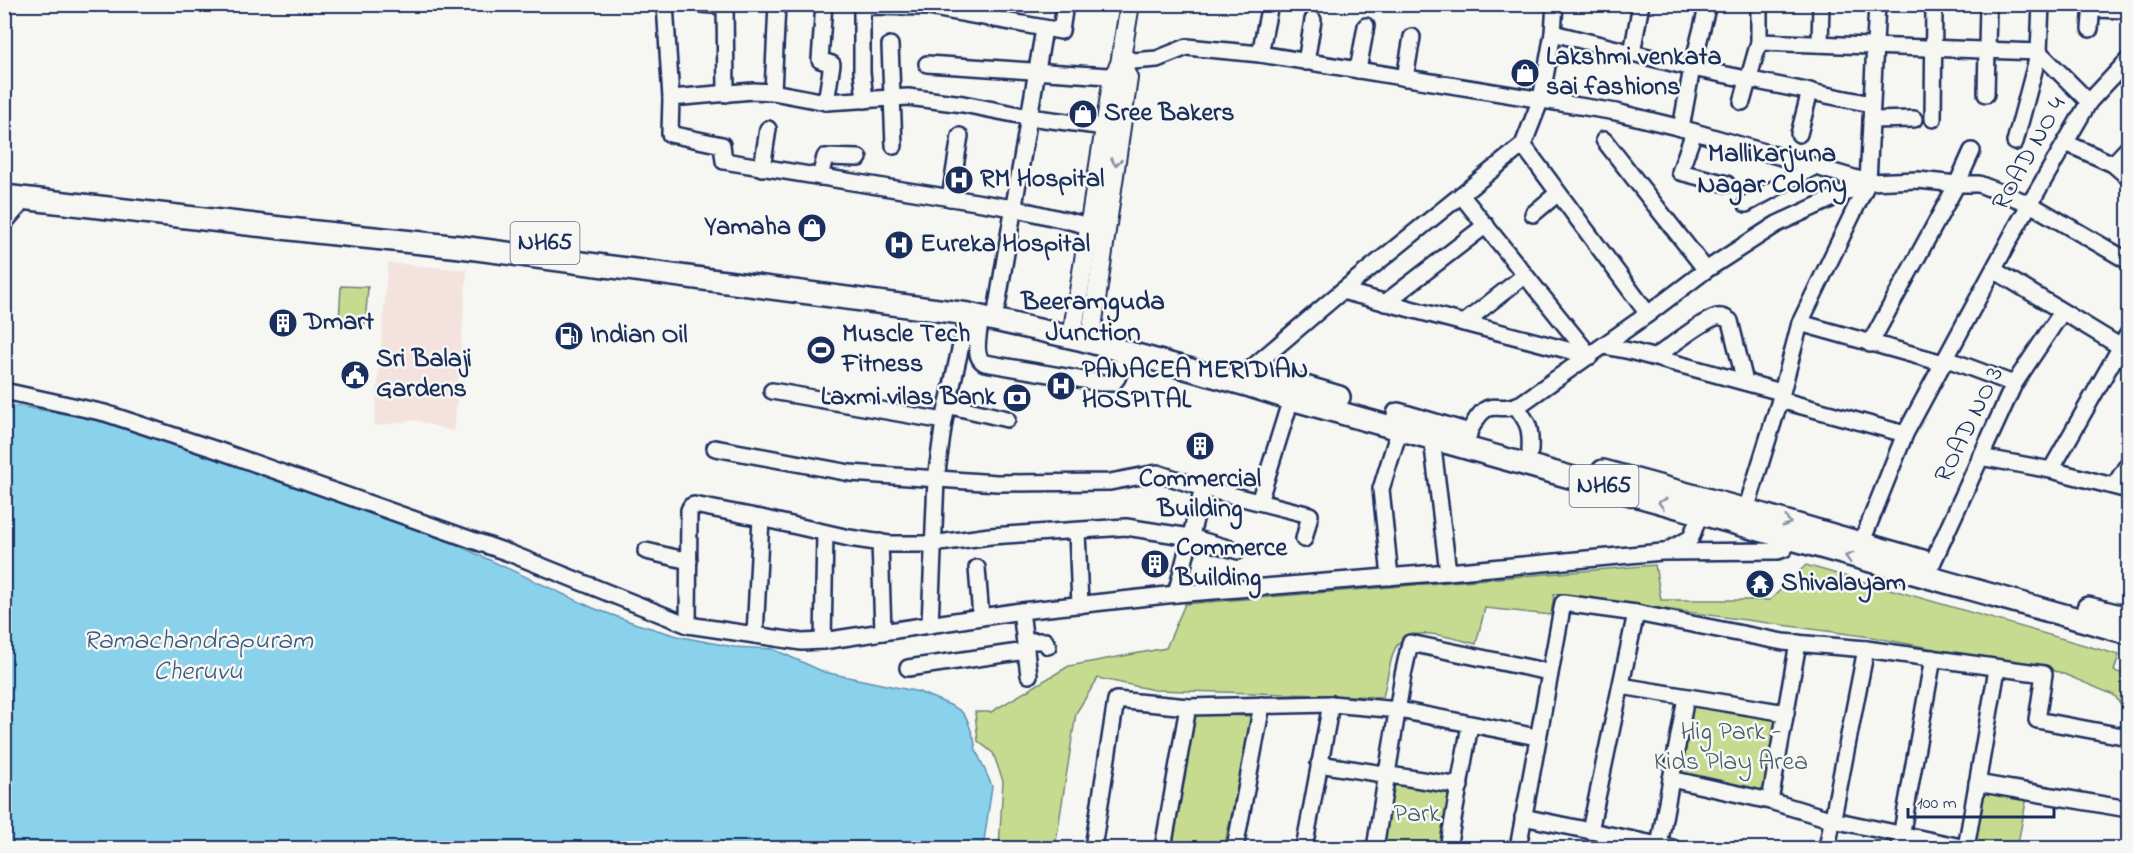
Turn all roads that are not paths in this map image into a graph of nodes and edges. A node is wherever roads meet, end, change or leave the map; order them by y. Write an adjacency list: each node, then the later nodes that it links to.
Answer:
1 (665, 4): 49 (street)
2 (700, 4): 17 (street)
3 (777, 4): 46 (street)
4 (824, 4): 53 (street)
5 (1065, 4): 23 (street)
6 (1130, 4): 39 (main road)
7 (1270, 4): 35 (street)
8 (1555, 4): 25 (street)
9 (1641, 4): 34 (street)
10 (1708, 4): 40 (street)
11 (1759, 4): 27 (street)
12 (1821, 4): 28 (street)
13 (1877, 4): 30 (street)
14 (1934, 4): 31 (street)
15 (1988, 4): 32 (street)
16 (2041, 4): 33 (street)
17 (725, 5): 47 (street)
18 (863, 5): 23 (street); 52 (street)
19 (2092, 7): 20 (street); 24 (street)
20 (2128, 10)
21 (1314, 20): 37 (street)
22 (1366, 26): 41 (street)
23 (1044, 29): 42 (street)
24 (2090, 29)
25 (1552, 33): 34 (street); 51 (street)
26 (1412, 38): 43 (street)
27 (1759, 42): 28 (street); 44 (street)
28 (1820, 44): 30 (street)
29 (890, 45): 50 (street)
30 (1874, 47): 31 (street); 56 (street)
31 (1933, 48): 32 (street); 59 (street)
32 (1986, 50): 33 (street); 48 (street)
33 (2039, 51): 55 (street, ROAD NO 4); 67 (street)
34 (1632, 53): 40 (street)
35 (1260, 54): 37 (street); 39 (street)
36 (2128, 60): 55 (street)
37 (1306, 62): 41 (street)
38 (927, 64): 42 (street)
39 (1121, 68): 42 (street); 61 (main road); 107 (main road, one-way to 107)
40 (1692, 68): 44 (street); 63 (street)
41 (1358, 70): 43 (street)
42 (1036, 72): 57 (street)
43 (1405, 78): 51 (street)
44 (1749, 79): 45 (street); 54 (street)
45 (1810, 91): 56 (street); 64 (street)
46 (773, 92): 47 (street); 53 (street)
47 (726, 94): 49 (street)
48 (1986, 94)
49 (670, 98): 76 (street)
50 (891, 98): 52 (street); 57 (street); 70 (street)
51 (1541, 99): 63 (street); 69 (street)
52 (865, 100): 53 (street)
53 (826, 102)
54 (1743, 102)
55 (2089, 102): 68 (street, ROAD NO 4)
56 (1871, 104): 60 (street)
57 (1029, 117): 61 (street); 90 (street)
58 (1914, 119): 60 (street)
59 (1933, 119)
60 (1871, 120): 80 (street)
61 (1105, 127): 94 (main road)
62 (768, 129): 76 (street)
63 (1687, 130): 75 (street); 81 (street)
64 (1799, 134)
65 (960, 136): 87 (street)
66 (1604, 140): 96 (street)
67 (2015, 142)
68 (2066, 143): 74 (street); 89 (street, ROAD NO 4)
69 (1522, 145): 83 (street); 84 (street)
70 (894, 146)
71 (2128, 148): 74 (street)
72 (1972, 151): 82 (street)
73 (859, 158): 77 (street)
74 (2113, 164): 78 (street)
75 (1814, 167): 80 (street); 88 (street)
76 (762, 168): 77 (street)
77 (820, 177): 87 (street)
78 (2128, 177)
79 (4, 182): 99 (highway, NH65)
80 (1868, 182): 82 (street); 96 (street); 106 (street)
81 (1727, 184)
82 (1957, 184): 89 (street); 109 (street)
83 (1558, 193): 91 (street); 104 (street)
84 (1461, 195): 93 (street); 100 (street)
85 (4, 196): 86 (highway, NH65)
86 (26, 198): 92 (street); 99 (highway, NH65)
87 (950, 198): 90 (street)
88 (1746, 204)
89 (2030, 204): 95 (street); 97 (street, ROAD NO 4)
90 (1013, 208): 94 (street); 102 (street)
91 (1533, 214)
92 (4, 223)
93 (1486, 225): 98 (street); 101 (street)
94 (1090, 226): 107 (main road)
95 (2128, 261)
96 (1706, 270): 104 (street)
97 (1994, 270): 103 (street); 114 (street, ROAD NO 4)
98 (1525, 275): 105 (street); 112 (street)
99 (813, 285): 102 (highway, NH65); 102 (highway, NH65)
100 (1342, 291): 101 (street); 115 (street)
101 (1385, 303): 105 (street)
102 (982, 312): 107 (highway, NH65); 111 (highway, NH65); 111 (street); 122 (street)
103 (2062, 312): 108 (street); 117 (street, ROAD NO 3)
104 (1648, 314): 110 (street)
105 (1464, 323): 112 (street)
106 (1800, 323): 109 (street); 120 (street)
107 (1083, 325): 115 (highway, NH65)
108 (2125, 341): 136 (street)
109 (1870, 344): 114 (street)
110 (1604, 346): 112 (street); 113 (street)
111 (1128, 352): 121 (highway, NH65)
112 (1590, 356): 123 (street)
113 (1655, 357): 116 (street); 116 (street)
114 (1945, 361): 117 (street); 130 (street, ROAD NO 4)
115 (1248, 371): 124 (highway, NH65)
116 (1745, 382): 120 (street)
117 (2014, 384): 134 (street, ROAD NO 3)
118 (4, 391): 168 (street)
119 (772, 391): 127 (street)
120 (1780, 396): 130 (street); 141 (street)
121 (1291, 399): 124 (highway, NH65); 140 (street)
122 (947, 405): 126 (street); 127 (street)
123 (1516, 406): 129 (street); 133 (street)
124 (1354, 409): 125 (highway, NH65)
125 (1377, 415): 128 (highway, NH65); 129 (highway, NH65)
126 (1007, 419)
127 (944, 421): 137 (street)
128 (1400, 428): 131 (highway, NH65); 159 (street)
129 (1468, 434): 133 (highway, NH65)
130 (1905, 434): 151 (street, ROAD NO 4)
131 (1432, 439): 142 (highway, NH65, one-way to 131); 158 (street)
132 (715, 448): 137 (street)
133 (1530, 451): 141 (highway, NH65)
134 (1980, 457): 136 (street); 156 (street, ROAD NO 3)
135 (2128, 464): 139 (street)
136 (2051, 470): 139 (street)
137 (936, 479): 138 (street); 150 (street)
138 (1203, 488): 140 (street); 146 (street)
139 (2122, 488)
140 (1259, 502): 147 (street)
141 (1746, 510): 151 (highway, NH65, one-way to 151)
142 (1700, 513): 148 (highway, NH65); 154 (street)
143 (761, 518): 145 (street); 155 (street); 172 (street)
144 (1077, 531): 146 (street); 150 (street); 162 (street)
145 (825, 533): 149 (street); 173 (street)
146 (1190, 537): 153 (street); 160 (street)
147 (1304, 539)
148 (1790, 540): 154 (street); 161 (highway, NH65, one-way to 148)
149 (880, 542): 150 (street); 170 (street)
150 (932, 544): 169 (street)
151 (1861, 544): 156 (highway, NH65)
152 (646, 551): 155 (street)
153 (1238, 551)
154 (1662, 552): 158 (street)
155 (689, 561): 168 (street)
156 (1932, 564): 161 (highway, NH65)
157 (977, 568): 166 (street)
158 (1448, 572): 159 (street)
159 (1390, 577): 160 (street)
160 (1176, 594): 162 (street)
161 (2040, 602): 163 (highway, NH65)
162 (1080, 605): 164 (street)
163 (2064, 608): 167 (highway, NH65); 171 (highway, NH65)
164 (1021, 611): 166 (street); 175 (street)
165 (1636, 613): 174 (street); 181 (street); 183 (street)
166 (981, 617): 169 (street)
167 (2128, 618)
168 (688, 625): 172 (street)
169 (930, 625): 170 (street)
170 (883, 632): 173 (street)
171 (2128, 633)
172 (755, 635): 173 (street)
173 (823, 641)
174 (1798, 643): 177 (street); 189 (street)
175 (1026, 646): 176 (street); 179 (street); 182 (street)
176 (1048, 646)
177 (1866, 649): 178 (street); 201 (street)
178 (1933, 658): 180 (street); 203 (street)
179 (908, 668)
180 (1997, 669): 192 (street); 196 (street)
181 (1549, 672): 188 (street); 191 (street)
182 (1029, 675)
183 (1621, 686): 184 (street); 202 (street)
184 (1686, 696): 189 (street); 195 (street)
185 (1331, 704): 186 (street); 188 (street); 193 (street)
186 (1262, 705): 187 (street); 208 (street)
187 (1188, 706): 206 (street); 207 (street)
188 (1399, 710): 190 (street); 194 (street)
189 (1786, 713): 198 (street)
190 (1470, 725): 191 (street); 197 (street)
191 (1537, 737): 200 (street)
192 (2128, 737)
193 (1319, 764): 194 (street); 209 (street)
194 (1388, 775): 197 (street); 210 (street)
195 (1671, 779): 198 (street); 204 (street)
196 (1977, 783): 199 (street); 205 (street)
197 (1460, 786): 211 (street)
198 (1770, 801): 201 (street)
199 (2128, 809)
200 (1523, 817): 202 (street); 212 (street)
201 (1833, 820): 203 (street); 213 (street)
202 (1590, 831): 204 (street)
203 (1900, 842): 205 (street)
204 (1666, 847)
205 (1966, 848)
206 (1093, 849)
207 (1163, 849)
208 (1235, 849)
209 (1304, 849)
210 (1375, 849)
211 (1448, 849)
212 (1518, 849)
213 (1827, 849)

